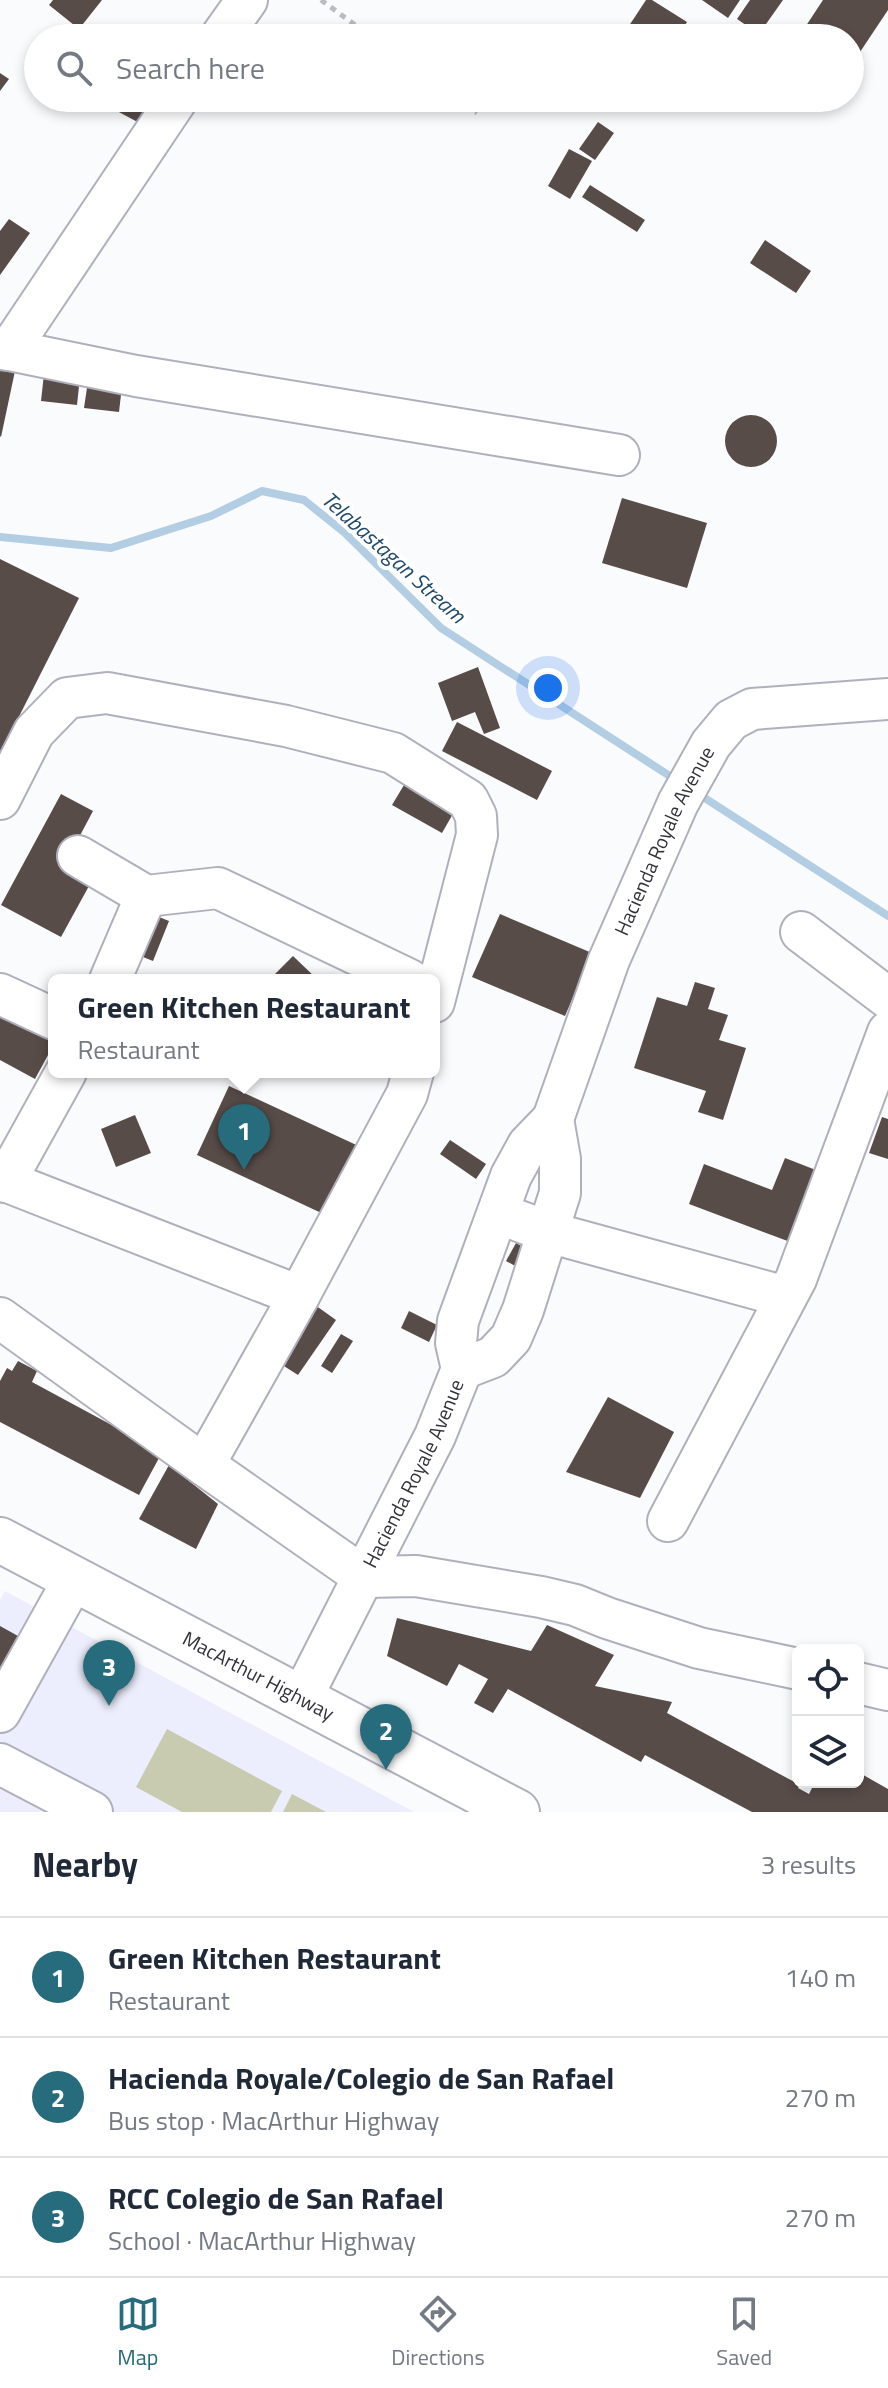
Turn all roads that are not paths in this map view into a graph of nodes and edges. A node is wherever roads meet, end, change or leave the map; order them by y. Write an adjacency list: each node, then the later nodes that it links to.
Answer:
1 (247, 0): 2 (street)
2 (230, 24)
3 (168, 112): 4 (street)
4 (4, 350): 5 (street)
5 (619, 455)
6 (888, 699): 20 (street, Hacienda Royale Avenue)
7 (0, 799): 13 (street)
8 (78, 856): 9 (street)
9 (146, 896): 11 (street); 12 (street)
10 (801, 932): 15 (street)
11 (113, 974)
12 (392, 974)
13 (435, 974)
14 (0, 994): 16 (street)
15 (888, 998)
16 (48, 1016)
17 (888, 1032): 25 (street)
18 (62, 1078): 21 (street)
19 (411, 1078): 24 (street)
20 (553, 1119): 22 (street, Hacienda Royale Avenue); 23 (street, Hacienda Royale Avenue)
21 (2, 1181): 24 (street)
22 (498, 1213): 23 (street); 27 (street, Hacienda Royale Avenue)
23 (548, 1232): 25 (street); 27 (street, Hacienda Royale Avenue)
24 (299, 1296): 28 (street)
25 (786, 1297): 29 (street)
26 (0, 1318): 28 (street)
27 (462, 1369): 31 (street, Hacienda Royale Avenue)
28 (204, 1465): 31 (street)
29 (668, 1521)
30 (0, 1540): 32 (highway, MacArthur Highway)
31 (364, 1577): 33 (street); 36 (street, Hacienda Royale Avenue)
32 (74, 1579): 36 (highway, MacArthur Highway); 37 (street)
33 (792, 1668)
34 (864, 1684): 35 (street)
35 (888, 1690)
36 (301, 1699): 40 (highway, MacArthur Highway)
37 (0, 1712)
38 (0, 1764): 39 (street)
39 (92, 1812)
40 (517, 1812)

